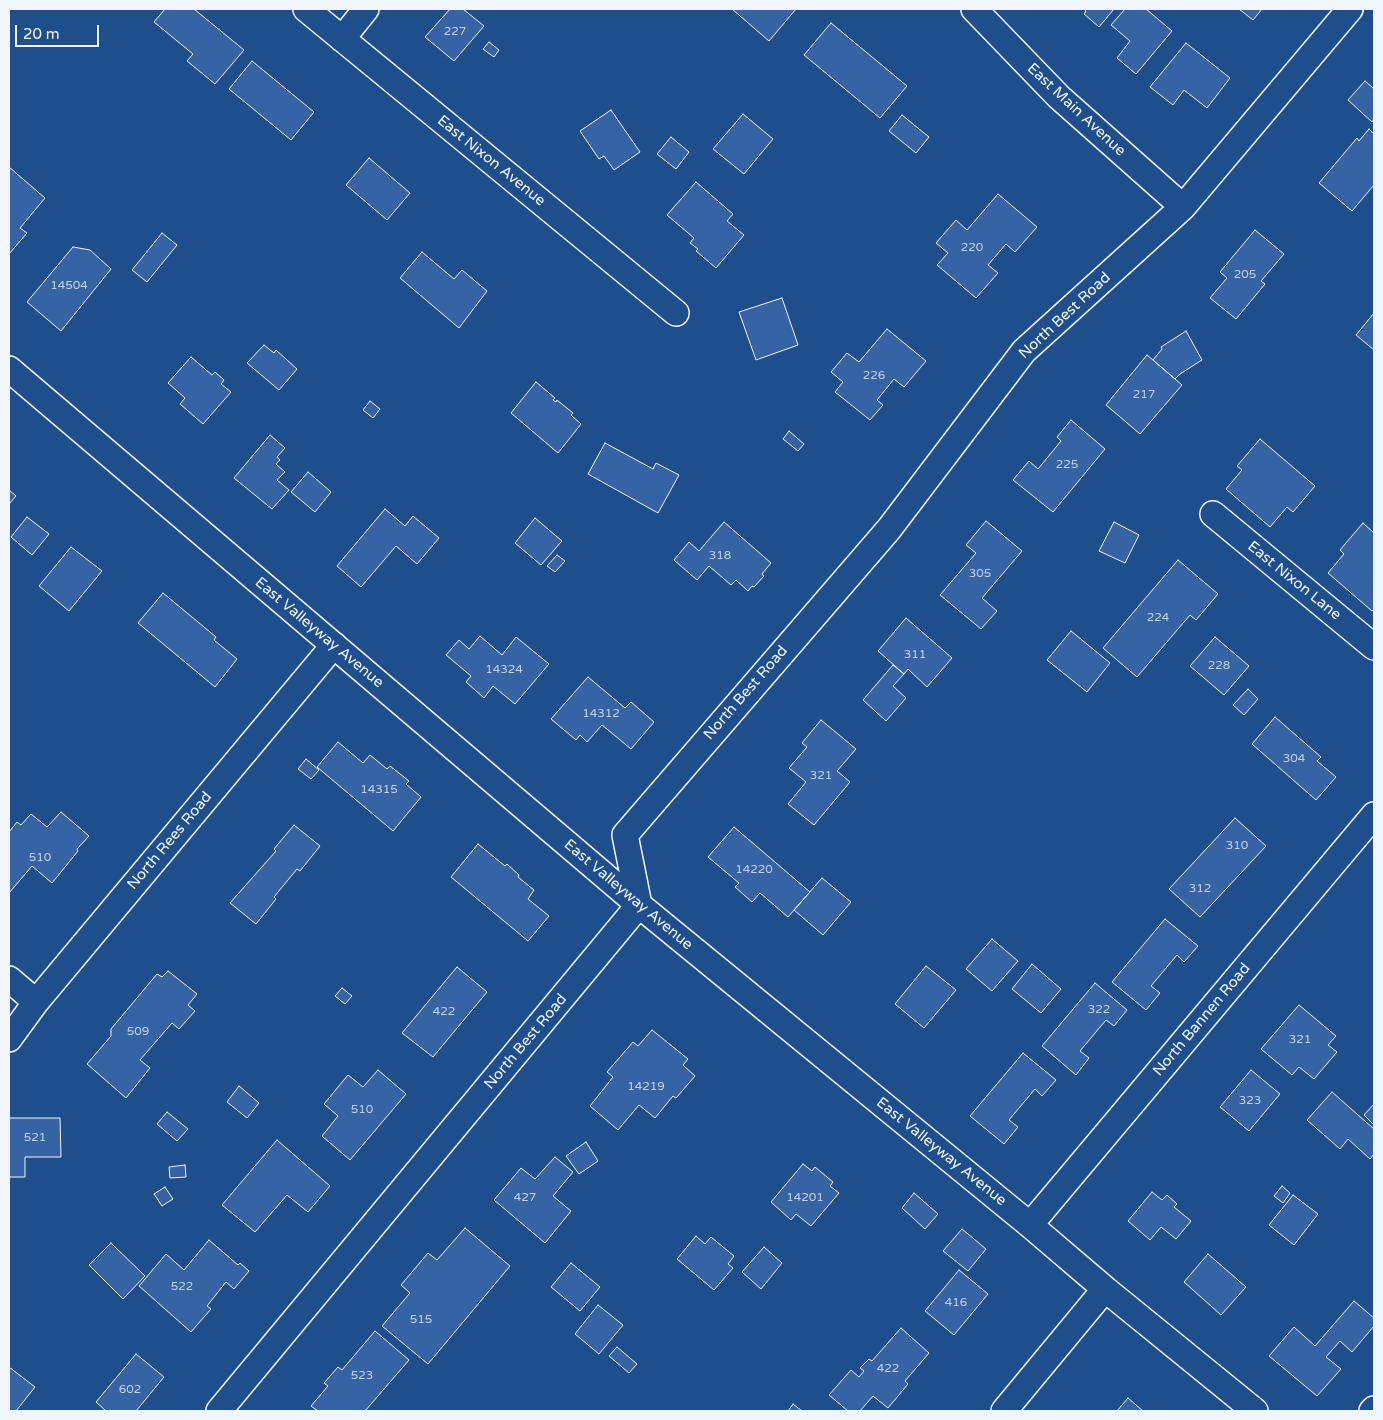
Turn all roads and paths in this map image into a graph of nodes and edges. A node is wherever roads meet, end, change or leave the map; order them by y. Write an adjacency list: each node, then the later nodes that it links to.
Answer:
1 (306, 9): 5 (street, East Nixon Avenue)
2 (366, 9): 5 (street)
3 (974, 9): 6 (street, East Main Avenue)
4 (1350, 9): 6 (street, North Best Road)
5 (342, 39): 7 (street, East Nixon Avenue)
6 (1183, 207): 13 (street, North Best Road)
7 (676, 313)
8 (9, 369): 10 (street, East Valleyway Avenue)
9 (1213, 514): 11 (street, East Nixon Lane)
10 (334, 645): 13 (street, East Valleyway Avenue); 15 (street, North Rees Road)
11 (1374, 647)
12 (1374, 815): 17 (street, North Bannen Road)
13 (638, 905): 17 (street, East Valleyway Avenue); 19 (street, North Best Road)
14 (9, 979): 15 (street)
15 (36, 1002): 16 (street, North Rees Road)
16 (9, 1039)
17 (1030, 1225): 18 (street, East Valleyway Avenue)
18 (1105, 1289): 20 (street); 21 (street, East Valleyway Avenue)
19 (221, 1411)
20 (1004, 1411)
21 (1256, 1411)

